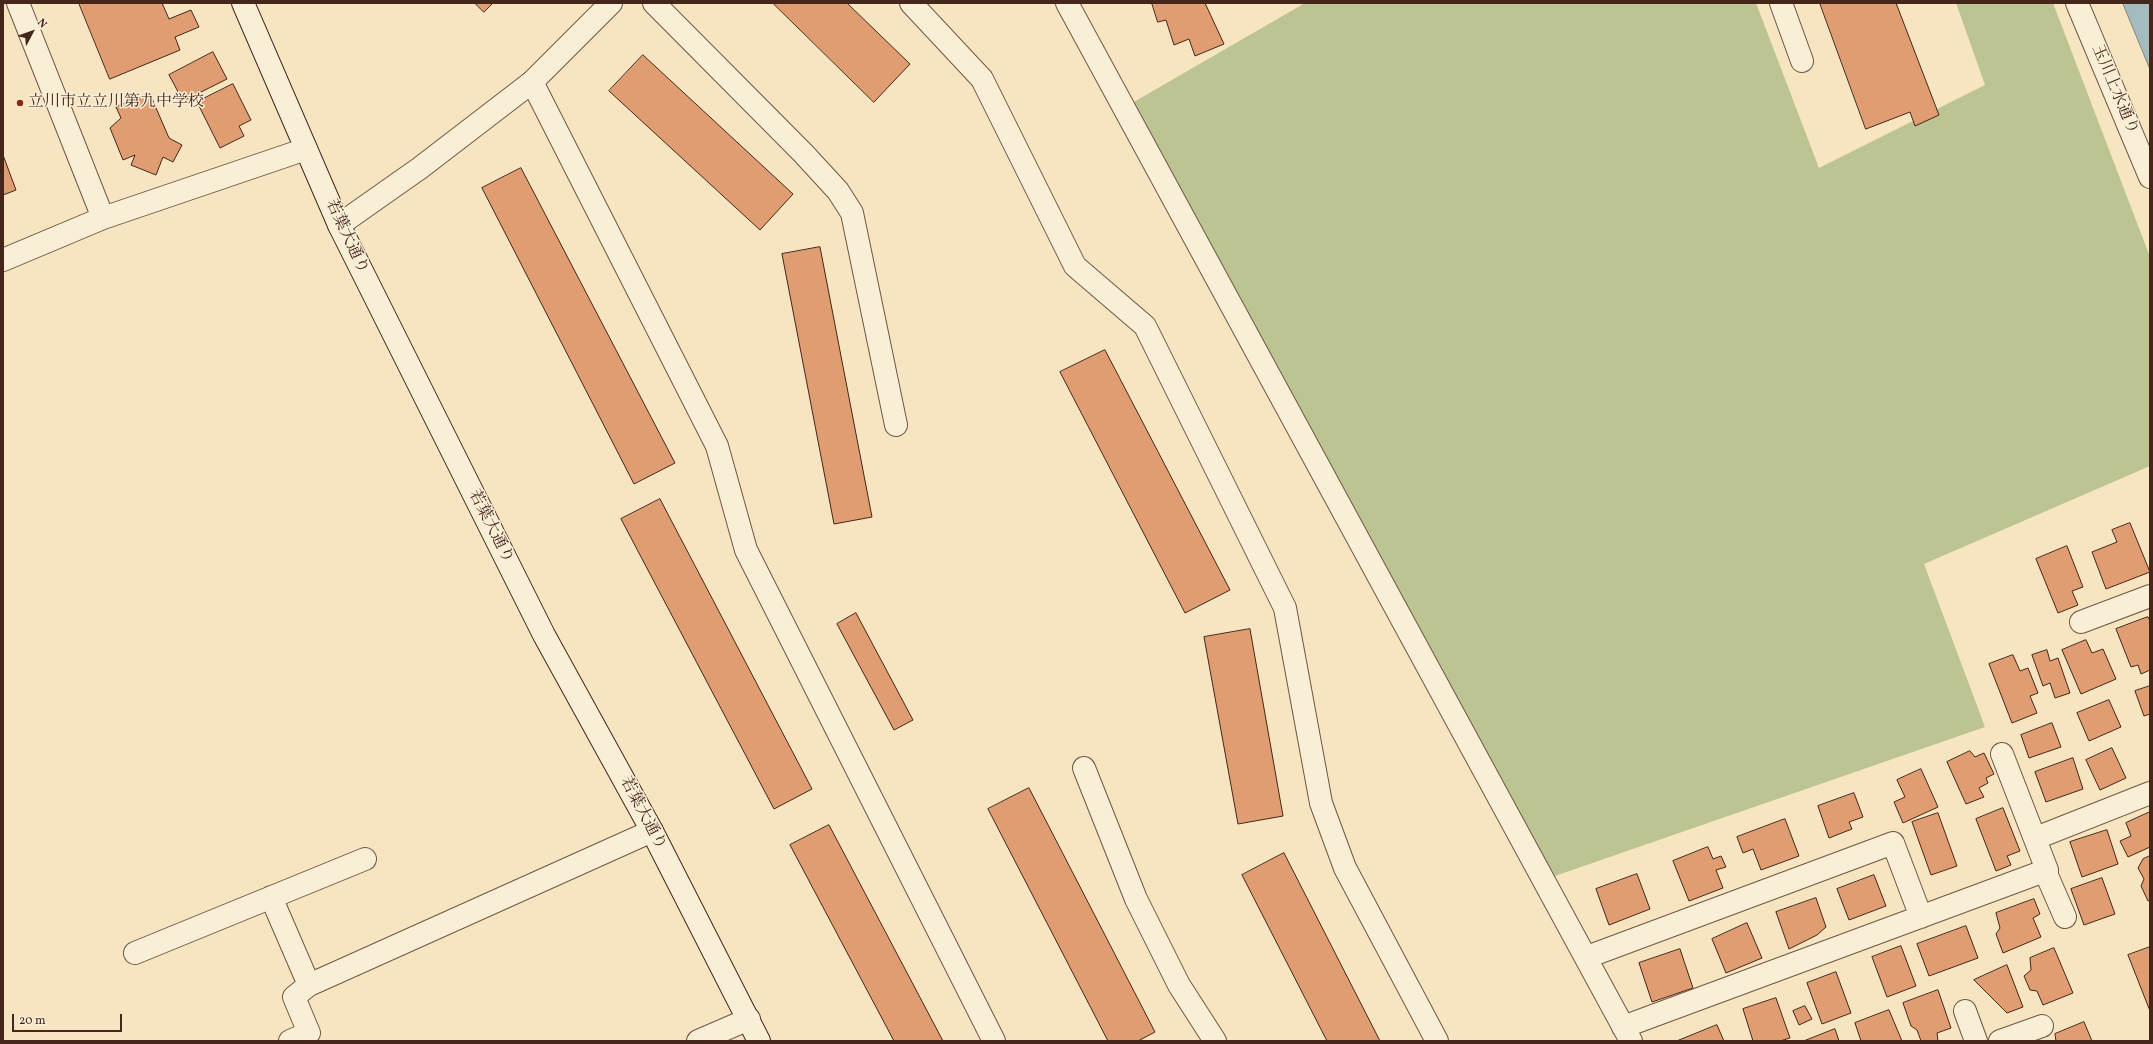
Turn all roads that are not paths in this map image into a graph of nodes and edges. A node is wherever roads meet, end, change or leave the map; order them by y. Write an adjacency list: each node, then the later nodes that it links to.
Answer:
1 (18, 3): 13 (street)
2 (243, 3): 11 (street, 若葉大通り)
3 (654, 3): 16 (street)
4 (910, 3): 41 (street)
5 (1067, 3): 30 (street)
6 (1781, 3): 9 (street)
7 (2077, 3): 12 (street, 玉川上水通り)
8 (604, 6): 10 (street)
9 (1802, 61)
10 (532, 82): 14 (street); 39 (street)
11 (306, 149): 13 (street); 14 (street, 若葉大通り)
12 (2150, 177)
13 (103, 218): 15 (street)
14 (339, 225): 22 (street, 若葉大通り)
15 (3, 260)
16 (896, 425)
17 (2150, 596): 18 (street)
18 (2081, 622)
19 (2002, 754): 23 (street)
20 (1084, 768): 40 (street)
21 (2150, 793): 23 (street)
22 (652, 830): 31 (street); 33 (street, 若葉大通り)
23 (2036, 838): 25 (street)
24 (365, 859): 26 (street)
25 (2045, 871): 27 (street); 28 (street)
26 (271, 897): 29 (street); 31 (street)
27 (1921, 917): 30 (street); 35 (street)
28 (2065, 917)
29 (135, 953)
30 (1587, 957): 35 (street)
31 (309, 985): 36 (street)
32 (1965, 1011): 42 (street)
33 (749, 1019): 37 (street); 38 (street, 若葉大通り)
34 (2042, 1026): 43 (street)
35 (1627, 1034)
36 (290, 1041)
37 (698, 1041)
38 (759, 1041)
39 (994, 1041)
40 (1216, 1041)
41 (1437, 1041)
42 (1976, 1041)
43 (2000, 1041)

